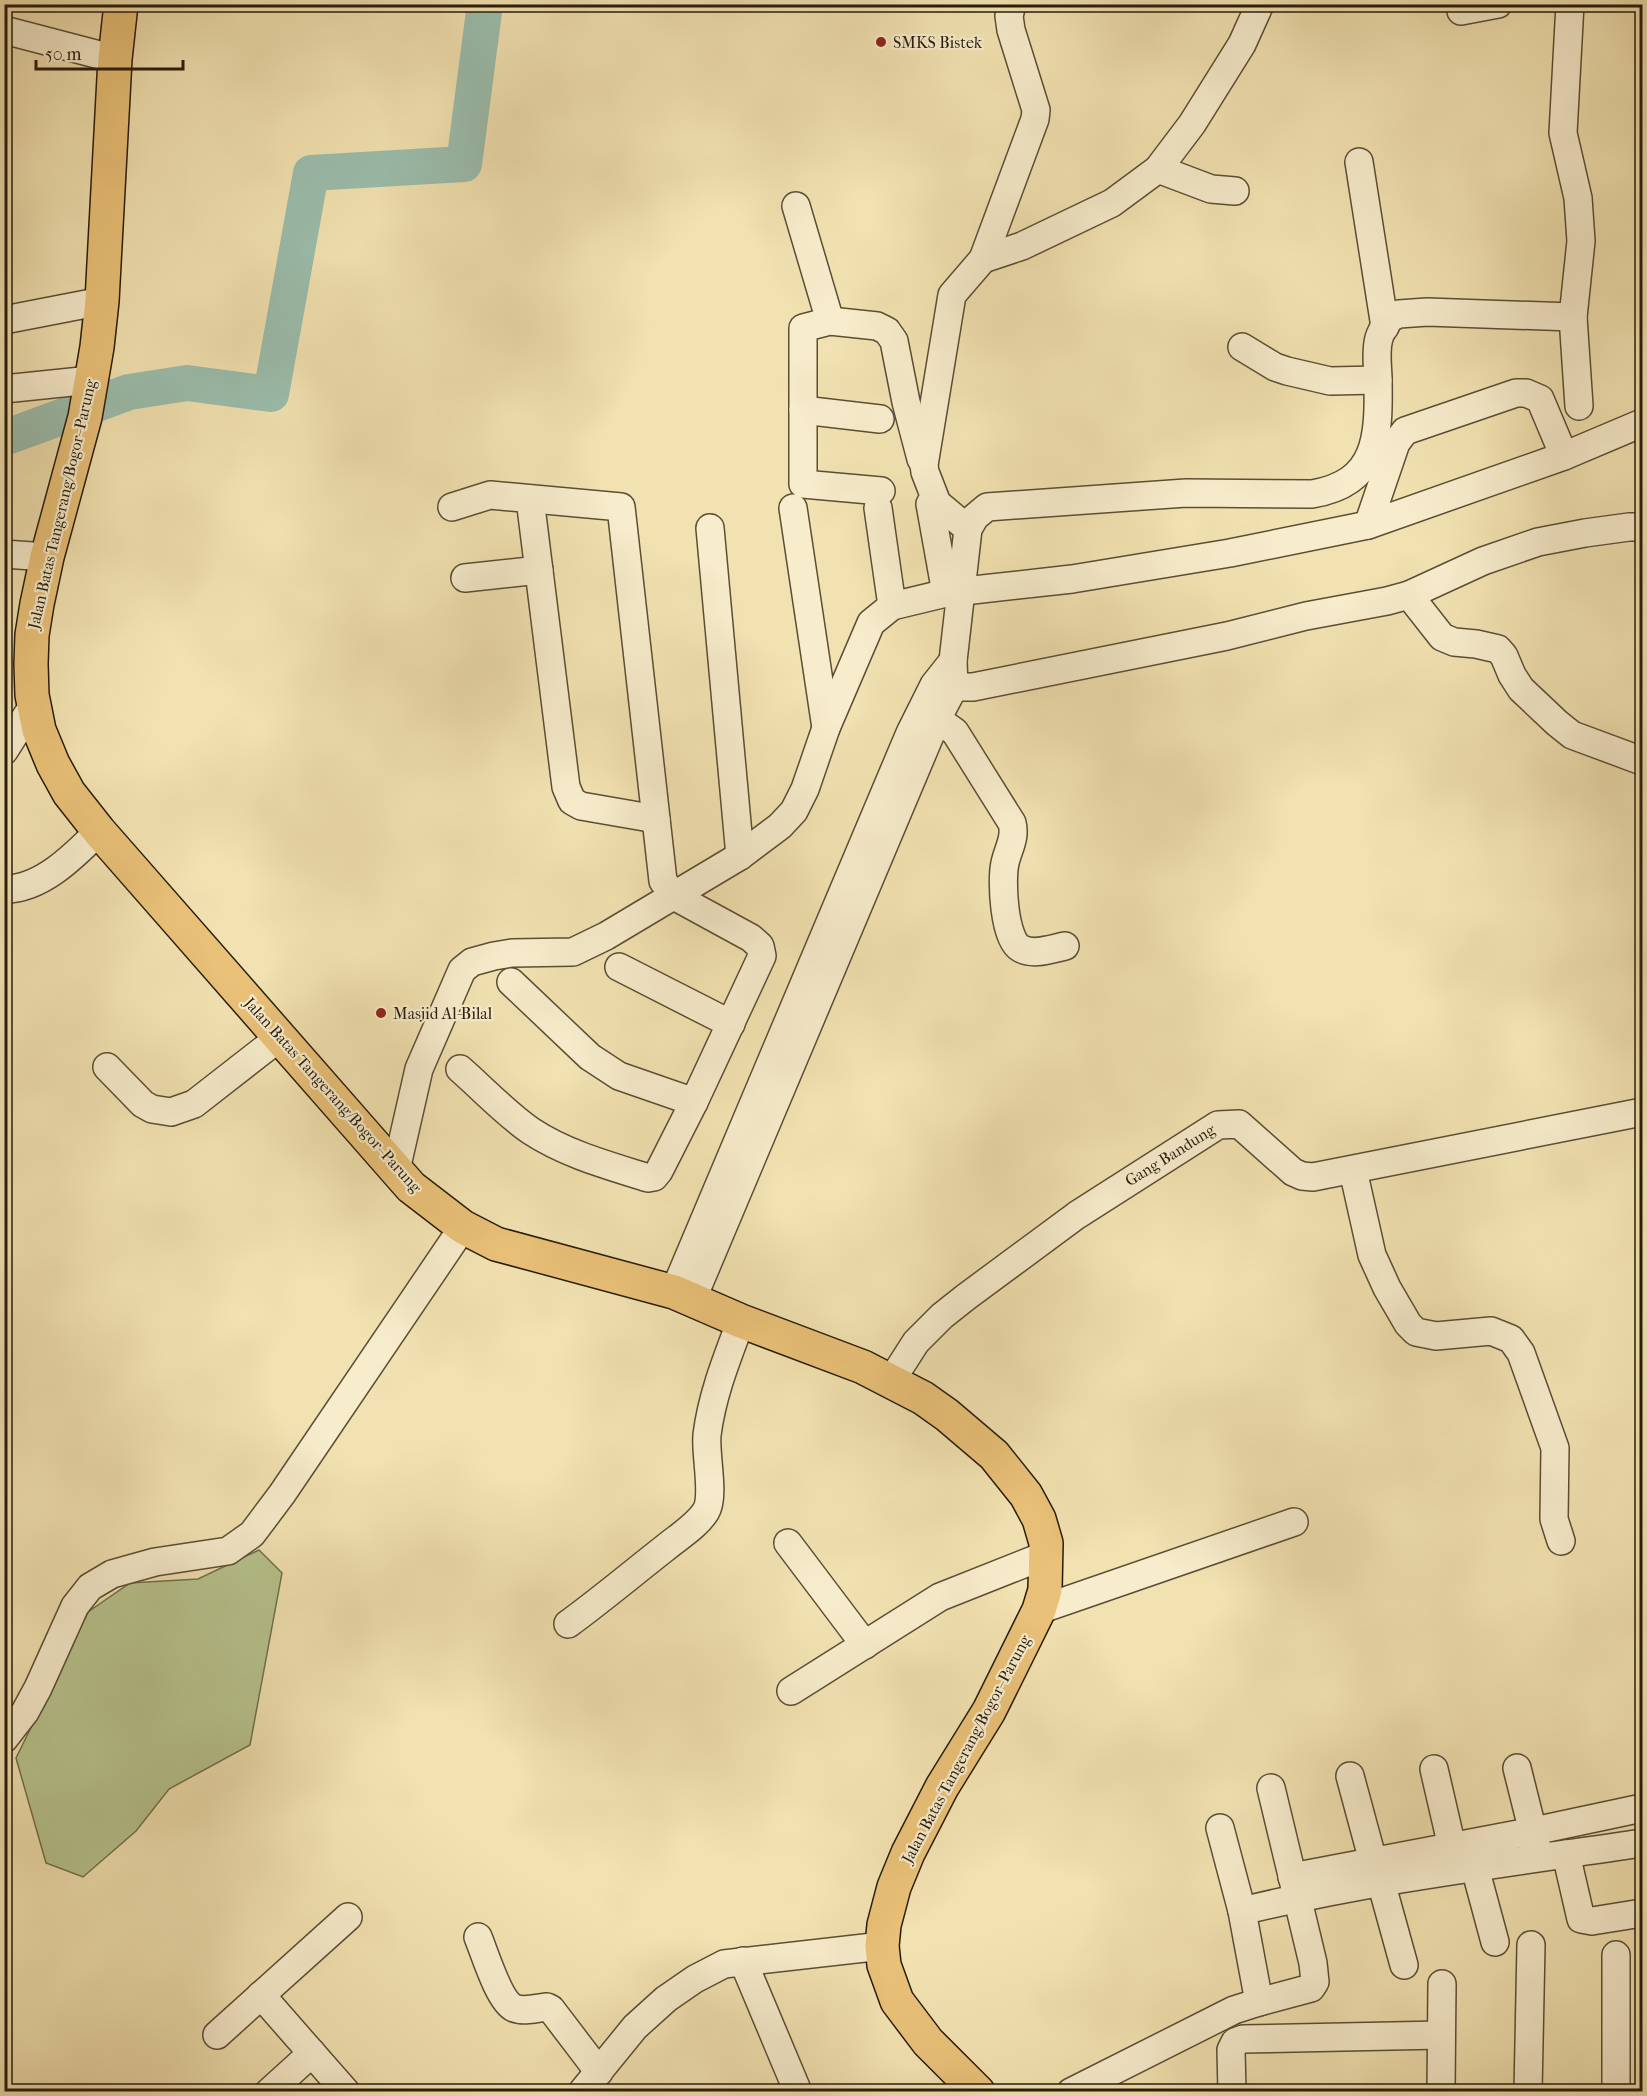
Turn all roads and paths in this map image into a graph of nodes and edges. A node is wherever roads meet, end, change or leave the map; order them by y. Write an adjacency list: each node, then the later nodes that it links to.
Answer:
1 (121, 4): 8 (main road, Jalan Batas Tangerang/Bogor–Parung)
2 (1012, 4): 13 (street)
3 (1260, 4): 10 (street)
4 (1498, 4): 6 (street)
5 (1569, 4): 15 (street)
6 (1461, 11)
7 (4, 30): 8 (street)
8 (115, 58): 14 (main road, Jalan Batas Tangerang/Bogor–Parung)
9 (1359, 162): 18 (street)
10 (1158, 169): 11 (street); 13 (street)
11 (1234, 191)
12 (796, 206): 17 (street)
13 (983, 259): 28 (street)
14 (102, 301): 16 (street); 20 (main road, Jalan Batas Tangerang/Bogor–Parung)
15 (1573, 317): 18 (street); 23 (street)
16 (4, 320)
17 (830, 321): 24 (street); 28 (street)
18 (1385, 327): 21 (street)
19 (1242, 347): 21 (street)
20 (91, 380): 22 (street); 38 (main road, Jalan Batas Tangerang/Bogor–Parung)
21 (1378, 380): 36 (street)
22 (4, 389)
23 (1579, 406)
24 (803, 410): 25 (street); 43 (street)
25 (880, 419)
26 (1642, 423): 27 (street)
27 (1564, 456): 33 (street); 33 (street)
28 (925, 472): 36 (street)
29 (530, 499): 31 (street); 39 (street); 50 (street)
30 (930, 504): 41 (street)
31 (452, 507)
32 (793, 508): 47 (street)
33 (1368, 525): 41 (street)
34 (1642, 527): 42 (street)
35 (710, 528): 52 (street)
36 (968, 529): 41 (street)
37 (4, 554): 38 (street)
38 (47, 556): 45 (main road, Jalan Batas Tangerang/Bogor–Parung)
39 (539, 570): 40 (street); 50 (street)
40 (465, 578)
41 (954, 592): 43 (street); 44 (street)
42 (1409, 595): 44 (street); 49 (street)
43 (892, 606): 47 (street)
44 (954, 674): 46 (street); 67 (street)
45 (34, 704): 48 (street); 51 (main road, Jalan Batas Tangerang/Bogor–Parung)
46 (937, 719): 55 (street); 67 (street)
47 (826, 728): 52 (street)
48 (4, 751)
49 (1642, 761)
50 (656, 819): 54 (street)
51 (99, 831): 53 (street); 59 (main road, Jalan Batas Tangerang/Bogor–Parung)
52 (740, 856): 54 (street)
53 (4, 890)
54 (674, 896): 58 (street); 64 (street)
55 (1065, 946)
56 (619, 967): 58 (street)
57 (511, 982): 62 (street)
58 (731, 1024): 62 (street)
59 (280, 1036): 60 (street); 64 (main road, Jalan Batas Tangerang/Bogor–Parung)
60 (107, 1067)
61 (460, 1069): 62 (street)
62 (694, 1102)
63 (1642, 1112): 65 (street, Gang Bandung)
64 (396, 1170): 66 (main road, Jalan Batas Tangerang/Bogor–Parung)
65 (1353, 1170): 69 (street, Gang Bandung); 71 (street)
66 (463, 1227): 67 (main road, Jalan Batas Tangerang/Bogor–Parung); 78 (street)
67 (683, 1296): 68 (main road, Jalan Batas Tangerang/Bogor–Parung)
68 (741, 1321): 69 (main road, Jalan Batas Tangerang/Bogor–Parung); 75 (street)
69 (891, 1381): 73 (main road, Jalan Batas Tangerang/Bogor–Parung)
70 (1294, 1522): 74 (street)
71 (1561, 1541)
72 (788, 1543): 76 (street)
73 (1046, 1555): 74 (main road, Jalan Batas Tangerang/Bogor–Parung); 76 (street)
74 (1039, 1610): 99 (main road, Jalan Batas Tangerang/Bogor–Parung)
75 (568, 1624)
76 (865, 1645): 77 (street)
77 (791, 1691)
78 (4, 1739)
79 (1517, 1768): 85 (street)
80 (1434, 1769): 87 (street)
81 (1350, 1776): 91 (street)
82 (1270, 1788): 92 (street)
83 (1642, 1808): 85 (street)
84 (1220, 1828): 93 (street)
85 (1534, 1831): 87 (street); 89 (street)
86 (1642, 1843): 88 (street)
87 (1452, 1847): 91 (street)
88 (1566, 1854): 89 (street); 94 (street)
89 (1539, 1858): 90 (street)
90 (1475, 1868): 91 (street); 97 (street)
91 (1377, 1872): 92 (street); 102 (street)
92 (1295, 1887): 93 (street); 105 (street)
93 (1242, 1911): 105 (street)
94 (1642, 1913)
95 (348, 1917): 104 (street)
96 (478, 1937): 109 (street)
97 (1495, 1942)
98 (1531, 1945): 117 (street)
99 (882, 1946): 101 (street); 113 (main road, Jalan Batas Tangerang/Bogor–Parung)
100 (1616, 1955): 118 (street)
101 (743, 1960): 109 (street); 112 (street)
102 (1404, 1965)
103 (1442, 1984): 107 (street)
104 (261, 1995): 106 (street); 108 (street)
105 (1259, 2002): 114 (street)
106 (216, 2035)
107 (1441, 2035): 115 (street); 116 (street)
108 (312, 2053): 110 (street); 111 (street)
109 (590, 2082)
110 (269, 2091)
111 (346, 2091)
112 (798, 2091)
113 (978, 2091)
114 (1071, 2091)
115 (1232, 2091)
116 (1441, 2091)
117 (1528, 2091)
118 (1616, 2091)

